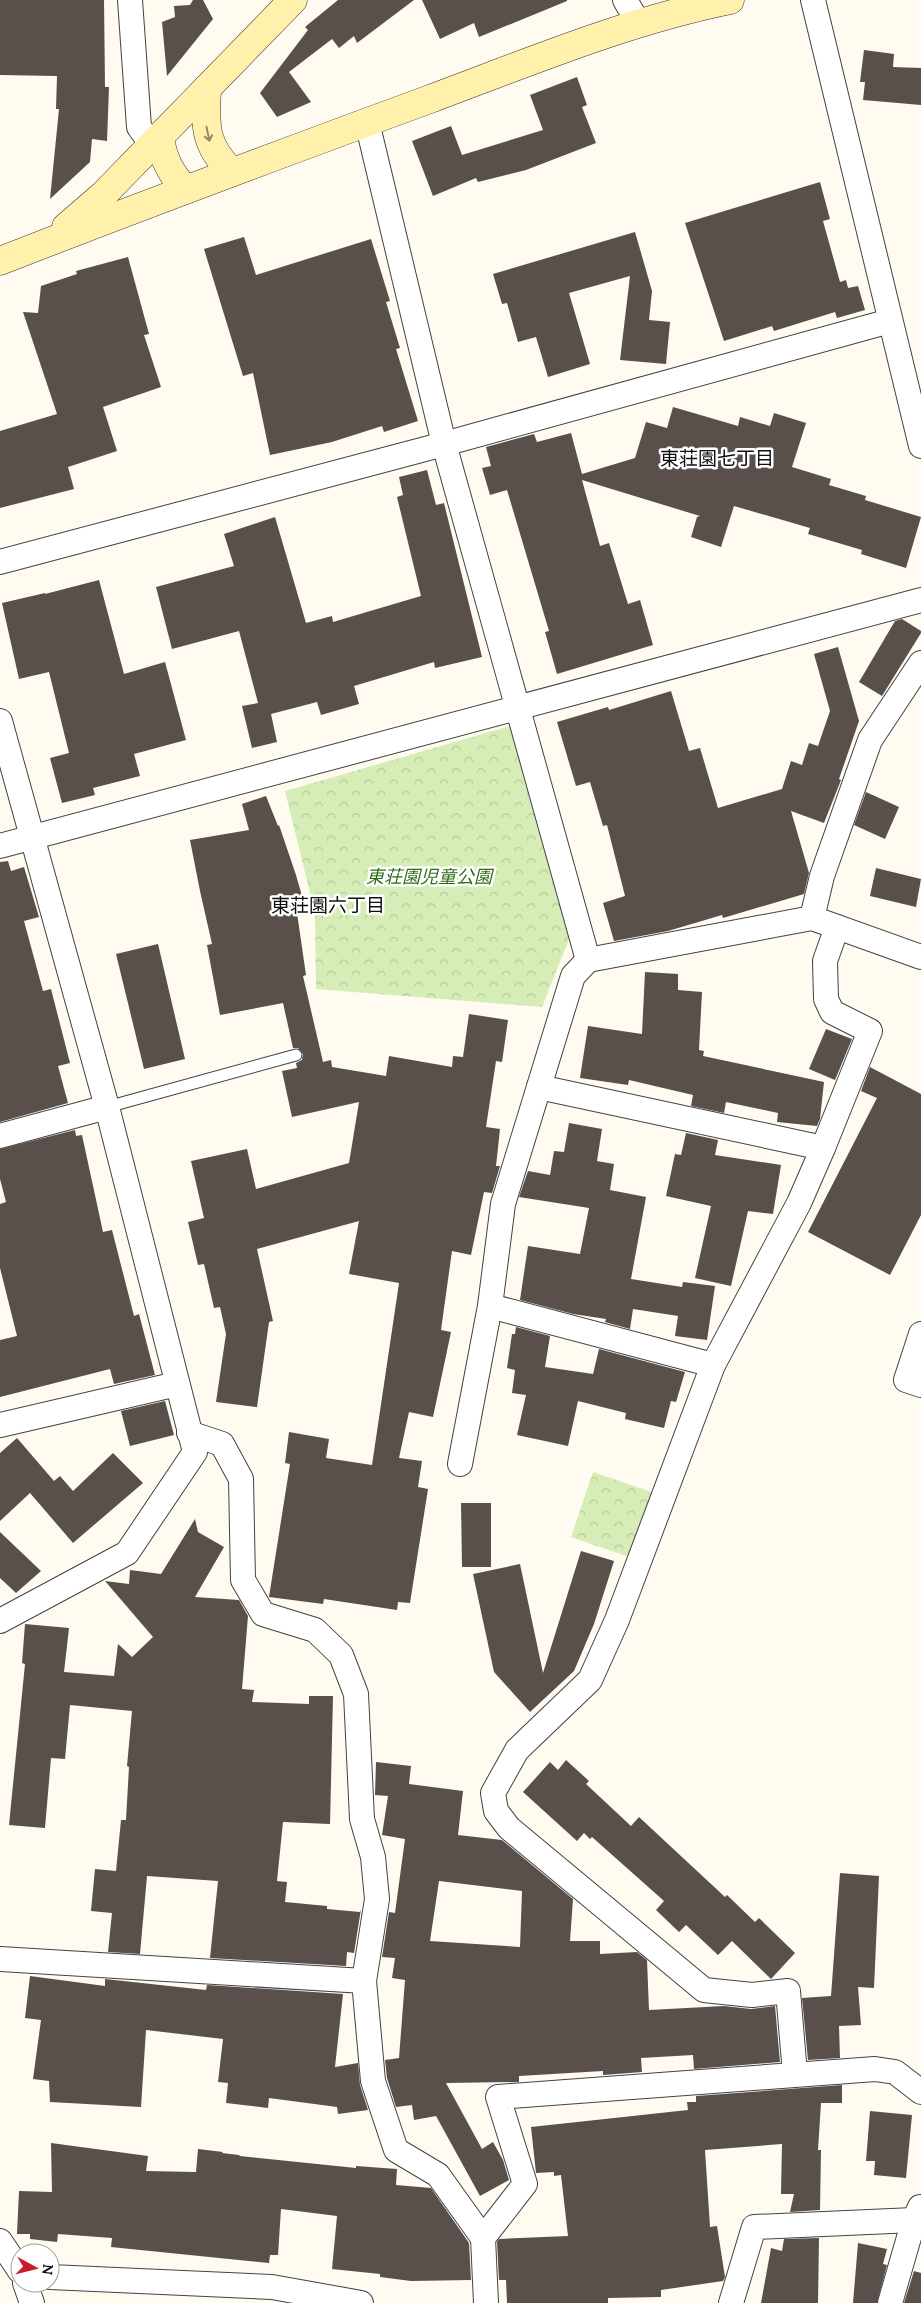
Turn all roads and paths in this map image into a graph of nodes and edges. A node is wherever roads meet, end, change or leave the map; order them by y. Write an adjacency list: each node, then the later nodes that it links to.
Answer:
1 (130, 0): 9 (street)
2 (625, 0): 6 (street)
3 (730, 0): 6 (street)
4 (813, 0): 14 (street)
5 (279, 9): 7 (street)
6 (639, 24): 8 (street)
7 (207, 89): 9 (street); 10 (street, one-way to 10)
8 (367, 122): 10 (street); 15 (street)
9 (156, 142): 11 (street); 12 (street)
10 (232, 172): 11 (street)
11 (185, 189): 12 (street)
12 (38, 246): 13 (street)
13 (0, 261)
14 (890, 321): 15 (street); 16 (street)
15 (444, 444): 17 (street); 20 (street)
16 (921, 446)
17 (0, 562)
18 (921, 600): 20 (street)
19 (921, 662): 24 (street)
20 (518, 706): 22 (street); 27 (street)
21 (0, 721): 22 (street)
22 (31, 838): 23 (street); 30 (street)
23 (0, 846)
24 (812, 918): 25 (street); 27 (street)
25 (837, 927): 26 (street); 32 (street)
26 (921, 957)
27 (588, 960): 29 (street)
28 (296, 1055): 30 (lane)
29 (539, 1087): 32 (street); 33 (street)
30 (107, 1107): 31 (street); 36 (street)
31 (0, 1136)
32 (823, 1148): 35 (street)
33 (490, 1306): 35 (street); 40 (street)
34 (921, 1334): 37 (street)
35 (713, 1365): 44 (street)
36 (177, 1384): 38 (street); 39 (street)
37 (921, 1385)
38 (0, 1425)
39 (189, 1433): 41 (street); 43 (street)
40 (460, 1464)
41 (0, 1621)
42 (0, 1959): 43 (street)
43 (364, 1981): 47 (street)
44 (795, 2074): 45 (street); 47 (street)
45 (921, 2092)
46 (917, 2212): 53 (street); 54 (street)
47 (483, 2238): 52 (street)
48 (0, 2241): 49 (street)
49 (10, 2256)
50 (60, 2277): 51 (street)
51 (361, 2303)
52 (486, 2303)
53 (731, 2303)
54 (890, 2303)

